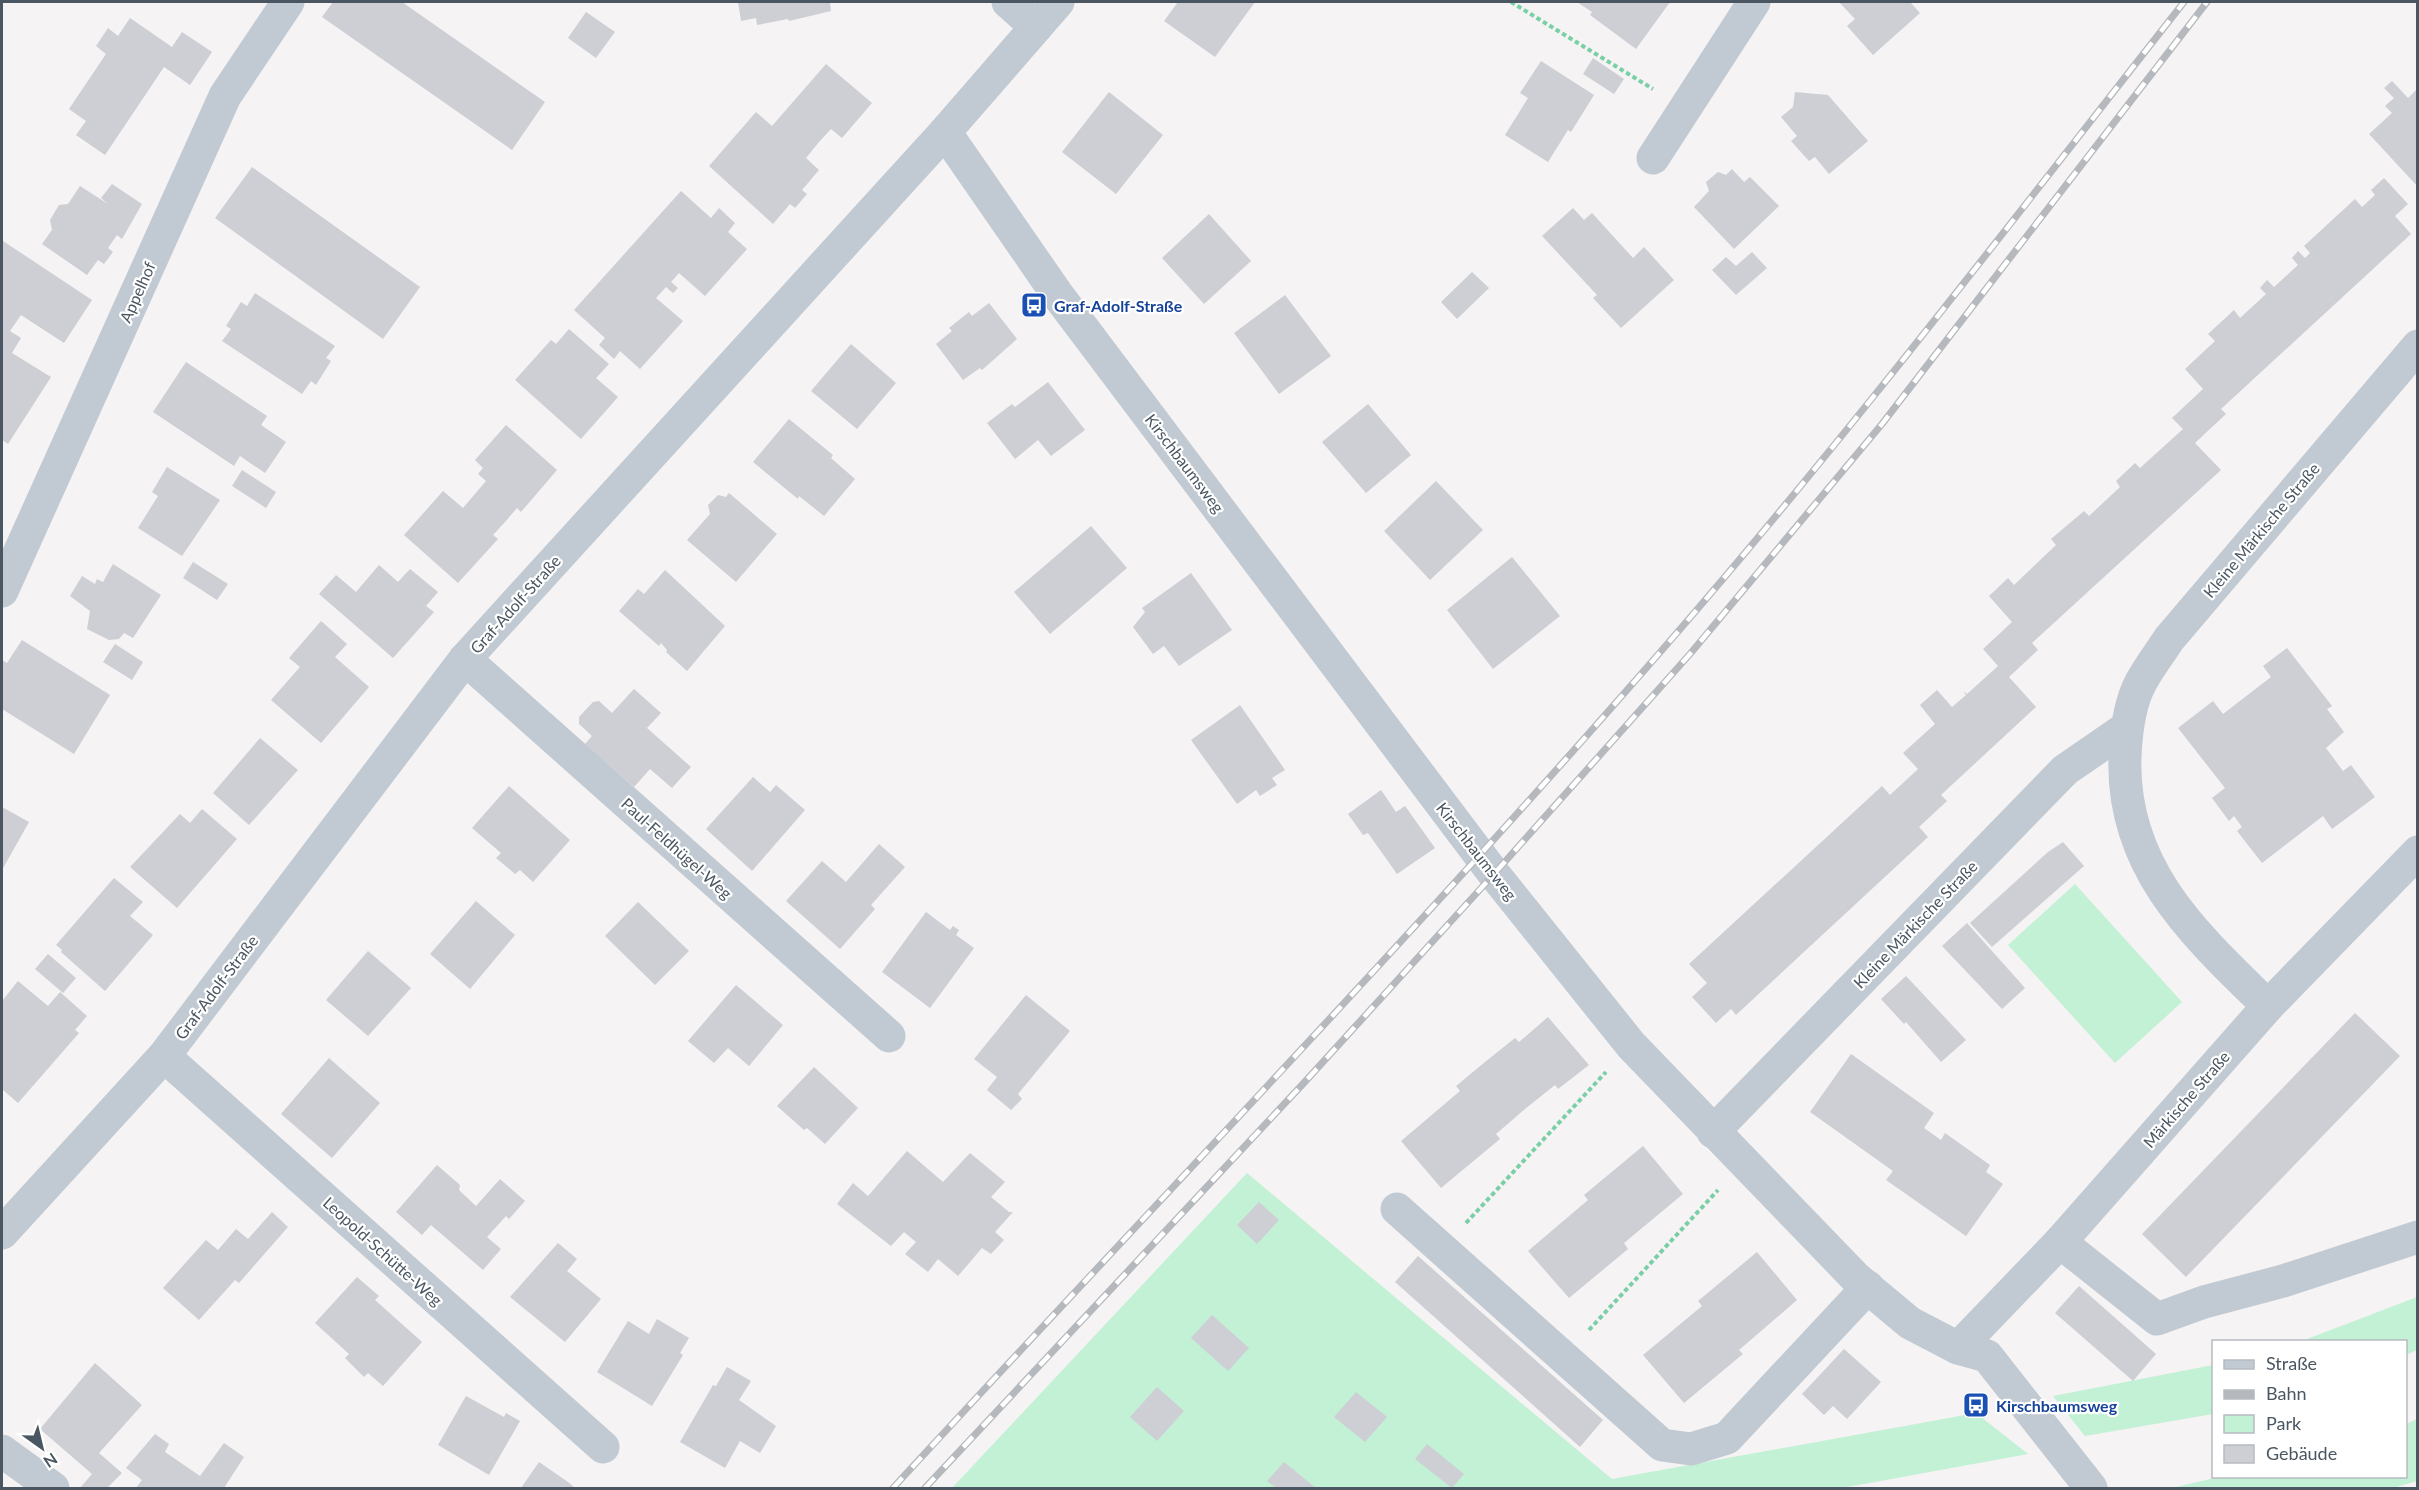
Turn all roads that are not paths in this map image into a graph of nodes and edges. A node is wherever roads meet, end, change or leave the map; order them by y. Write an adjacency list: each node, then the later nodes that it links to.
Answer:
1 (288, 2): 9 (street, Appelhof)
2 (1008, 2): 5 (street)
3 (1058, 2): 5 (street, Graf-Adolf-Straße)
4 (1754, 2): 7 (street)
5 (1036, 27): 6 (street, Graf-Adolf-Straße)
6 (945, 132): 10 (street, Graf-Adolf-Straße); 16 (street, Kirschbaumsweg)
7 (1653, 158)
8 (2418, 346): 11 (street, Kleine Märkische Straße)
9 (2, 591)
10 (465, 659): 14 (street, Paul-Feldhügel-Weg); 15 (street, Graf-Adolf-Straße)
11 (2126, 728): 13 (street, Kleine Märkische Straße); 16 (street, Kleine Märkische Straße)
12 (2418, 852): 13 (street, Märkische Straße)
13 (2268, 1006): 20 (street, Märkische Straße)
14 (889, 1036)
15 (164, 1056): 18 (street, Graf-Adolf-Straße); 23 (street, Leopold-Schütte-Weg)
16 (1713, 1132): 21 (street, Kirschbaumsweg)
17 (1396, 1209): 21 (street)
18 (2, 1233)
19 (2418, 1237): 20 (street)
20 (2060, 1242): 22 (street, Märkische Straße)
21 (1868, 1287): 22 (street, Kirschbaumsweg)
22 (1958, 1348): 26 (street, Kirschbaumsweg)
23 (603, 1447)
24 (2, 1451): 25 (street)
25 (53, 1488)
26 (2091, 1488)

